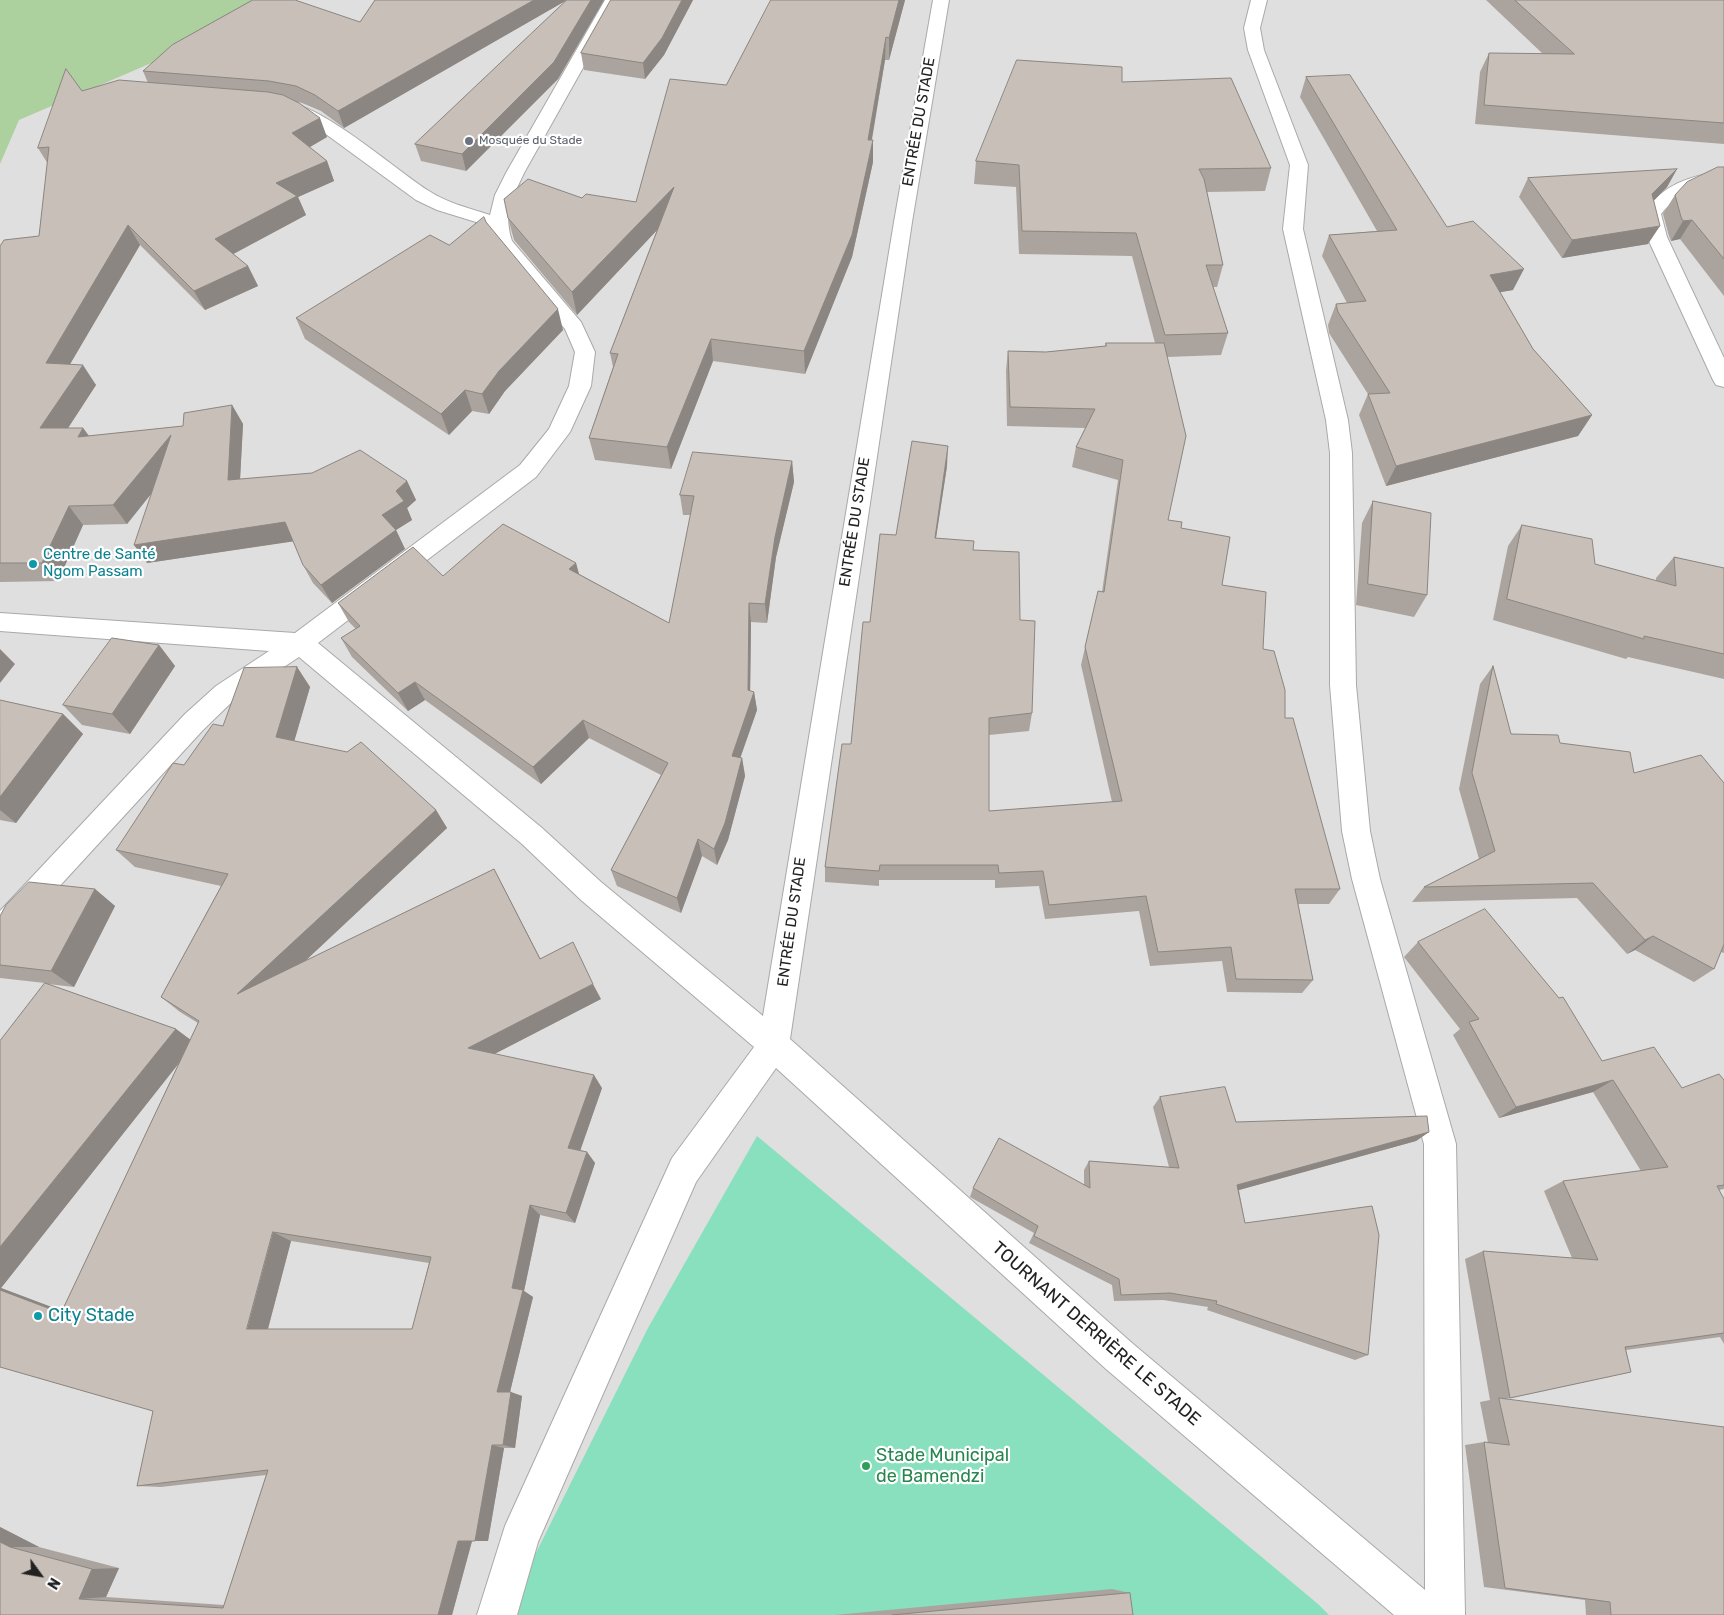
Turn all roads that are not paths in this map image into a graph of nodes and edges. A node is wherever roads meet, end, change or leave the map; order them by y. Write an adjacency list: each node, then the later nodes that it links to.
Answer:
1 (613, 0): 6 (street)
2 (941, 0): 11 (street, ENTRÉE DU STADE)
3 (1259, 0): 14 (street)
4 (276, 104): 6 (street)
5 (1723, 176): 7 (street)
6 (497, 223): 9 (street)
7 (1724, 380)
8 (0, 622): 9 (street)
9 (300, 643): 10 (street); 11 (street, TOURNANT DERRIÈRE LE STADE)
10 (0, 931)
11 (774, 1045): 12 (street); 13 (street, TOURNANT DERRIÈRE LE STADE)
12 (497, 1615)
13 (1424, 1615)
14 (1445, 1615)

